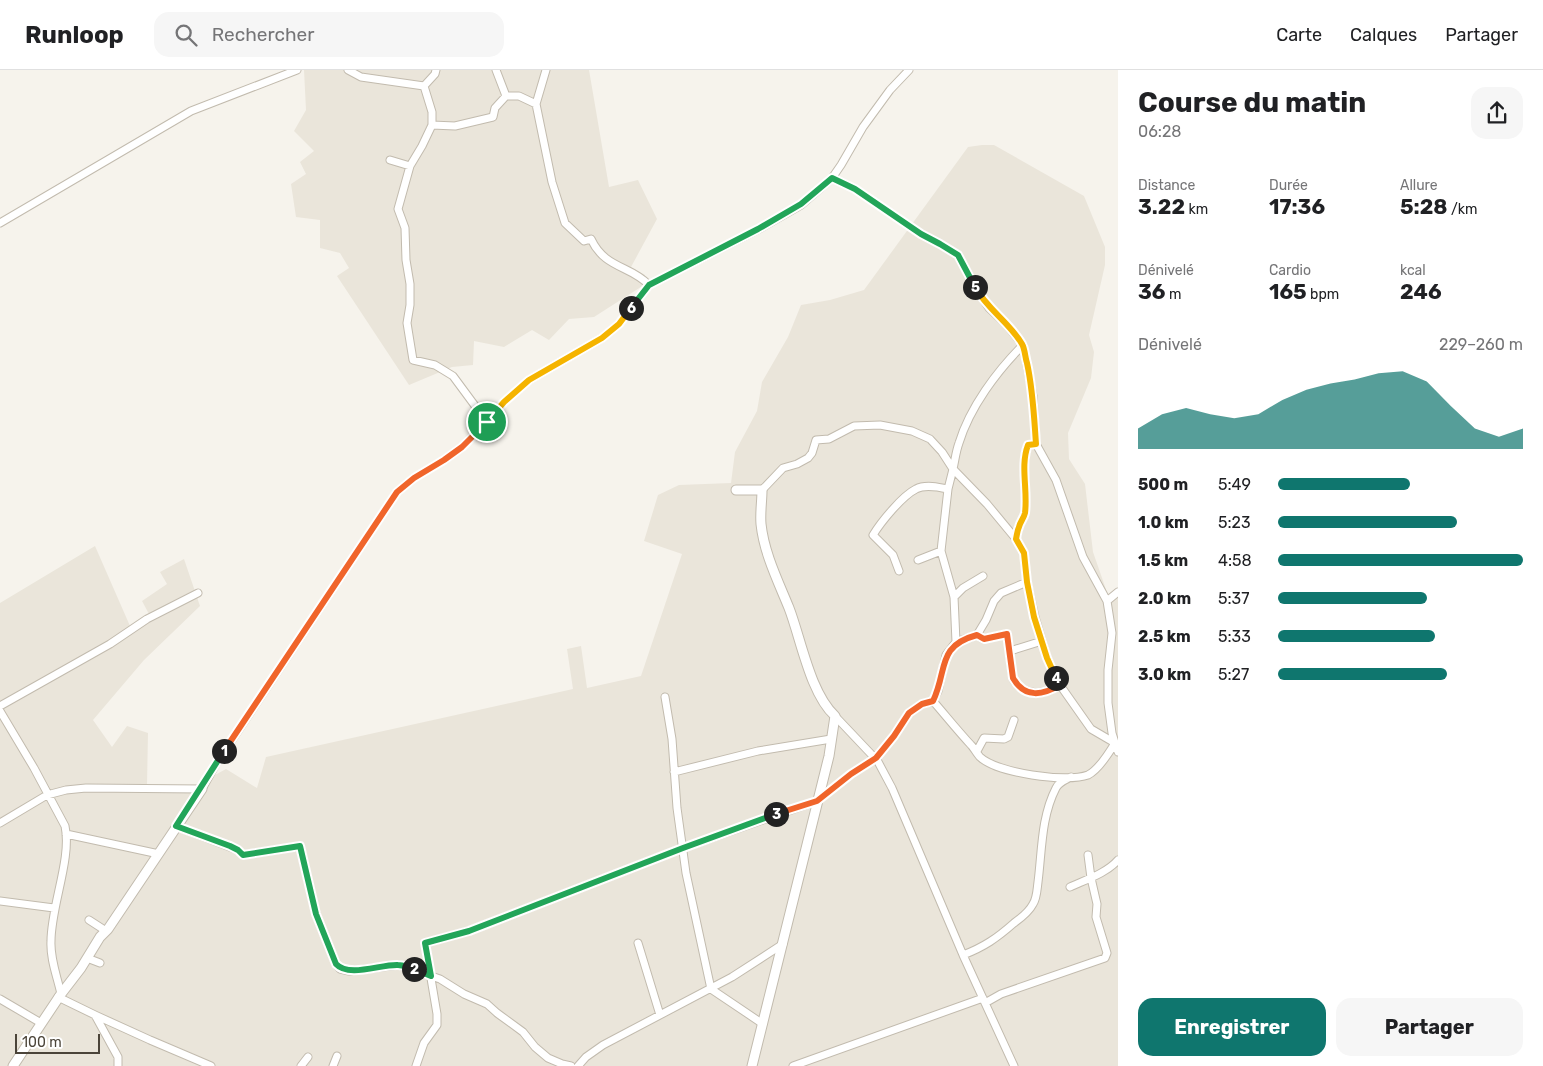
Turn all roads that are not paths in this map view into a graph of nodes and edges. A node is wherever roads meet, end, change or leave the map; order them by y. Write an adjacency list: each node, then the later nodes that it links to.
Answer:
1 (298, 70): 14 (street)
2 (348, 70): 7 (street)
3 (436, 70): 7 (street)
4 (496, 70): 8 (street)
5 (546, 70): 9 (street)
6 (910, 70): 13 (street)
7 (424, 86): 10 (street)
8 (506, 96): 9 (street); 10 (street)
9 (536, 104): 15 (street)
10 (432, 125): 12 (street)
11 (390, 160): 12 (street)
12 (410, 166): 17 (street)
13 (832, 178): 15 (street); 16 (street)
14 (0, 222)
15 (646, 282): 17 (street)
16 (1023, 345): 18 (street); 19 (street)
17 (487, 422): 50 (street)
18 (1036, 444): 23 (street); 32 (street)
19 (953, 469): 20 (street); 22 (street); 23 (street)
20 (948, 489): 24 (street); 26 (street)
21 (736, 490): 22 (street)
22 (762, 490): 42 (street)
23 (1016, 539): 28 (street)
24 (941, 551): 25 (street); 31 (street)
25 (918, 560)
26 (899, 572)
27 (983, 576): 31 (street)
28 (1027, 582): 33 (street); 34 (street)
29 (1118, 592): 32 (street)
30 (198, 593): 40 (street)
31 (954, 596): 35 (street)
32 (1107, 601): 45 (street)
33 (977, 635): 35 (street); 36 (street)
34 (1042, 641): 36 (street); 37 (street)
35 (956, 642): 39 (street)
36 (1010, 652): 37 (street)
37 (1060, 685): 45 (street)
38 (665, 697): 48 (street)
39 (933, 701): 46 (street); 47 (street)
40 (0, 706)
41 (1, 715): 51 (street)
42 (835, 716): 44 (street); 47 (street)
43 (1014, 720): 46 (street)
44 (832, 739): 48 (street); 52 (street)
45 (1117, 747): 49 (street)
46 (976, 751): 49 (street)
47 (876, 758): 52 (street); 68 (street)
48 (674, 772): 56 (street)
49 (1071, 777): 68 (street)
50 (202, 789): 51 (street); 54 (street)
51 (48, 796): 53 (street); 55 (street)
52 (817, 801): 56 (street); 67 (street)
53 (0, 823)
54 (176, 826): 57 (street); 71 (street)
55 (66, 834): 57 (street); 63 (street)
56 (683, 848): 71 (street); 72 (street)
57 (159, 854): 65 (street)
58 (1088, 855): 60 (street)
59 (1118, 860): 60 (street)
60 (1091, 878): 61 (street); 75 (street)
61 (1070, 887)
62 (0, 900): 63 (street)
63 (54, 908): 73 (street)
64 (89, 920): 65 (street)
65 (106, 931): 69 (street)
66 (638, 943): 77 (street)
67 (783, 944): 72 (street); 79 (street)
68 (963, 955): 75 (street)
69 (88, 958): 70 (street); 73 (street)
70 (100, 963)
71 (431, 976): 87 (street); 88 (street)
72 (711, 989): 77 (street); 79 (street)
73 (59, 996): 76 (street); 78 (street)
74 (0, 999): 78 (street)
75 (984, 1000): 91 (street); 92 (street)
76 (96, 1015): 83 (street); 84 (street)
77 (660, 1015): 89 (street)
78 (41, 1023): 82 (street)
79 (763, 1024): 90 (street)
80 (337, 1056): 86 (street)
81 (308, 1057): 85 (street)
82 (13, 1066)
83 (118, 1066)
84 (211, 1066)
85 (302, 1066)
86 (334, 1066)
87 (416, 1066)
88 (571, 1066)
89 (578, 1066)
90 (752, 1066)
91 (794, 1066)
92 (1014, 1066)

